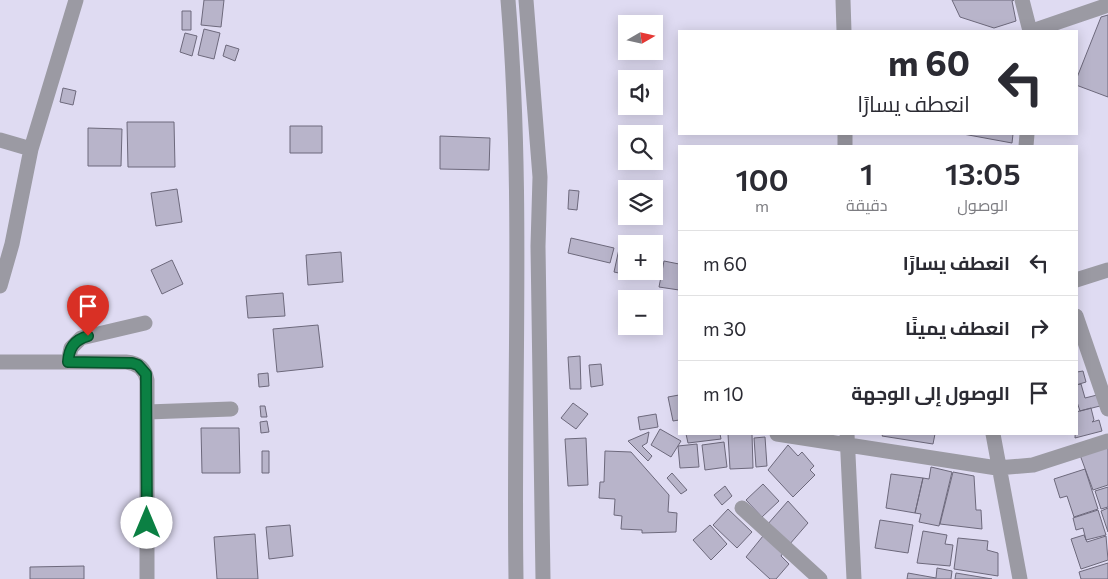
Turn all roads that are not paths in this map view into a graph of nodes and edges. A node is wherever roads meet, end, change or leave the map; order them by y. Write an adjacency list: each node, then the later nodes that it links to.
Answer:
1 (76, 0): 11 (street)
2 (508, 0): 29 (street)
3 (526, 0): 30 (street)
4 (843, 0): 7 (street)
5 (1022, 0): 8 (street)
6 (1108, 6): 9 (street)
7 (844, 30)
8 (1031, 30)
9 (1034, 30)
10 (0, 140): 11 (street)
11 (31, 148): 14 (street)
12 (1108, 270): 13 (street)
13 (1078, 279)
14 (0, 286)
15 (1078, 322): 20 (street)
16 (144, 323): 18 (street)
17 (0, 362): 18 (street)
18 (68, 362): 21 (street)
19 (232, 409): 21 (street)
20 (1108, 409)
21 (147, 412): 28 (street)
22 (789, 435): 24 (street)
23 (993, 435): 26 (street)
24 (847, 440): 26 (street); 32 (street)
25 (1108, 441): 26 (street)
26 (997, 468): 33 (street)
27 (742, 508): 31 (street)
28 (147, 579)
29 (516, 579)
30 (543, 579)
31 (820, 579)
32 (854, 579)
33 (1020, 579)

